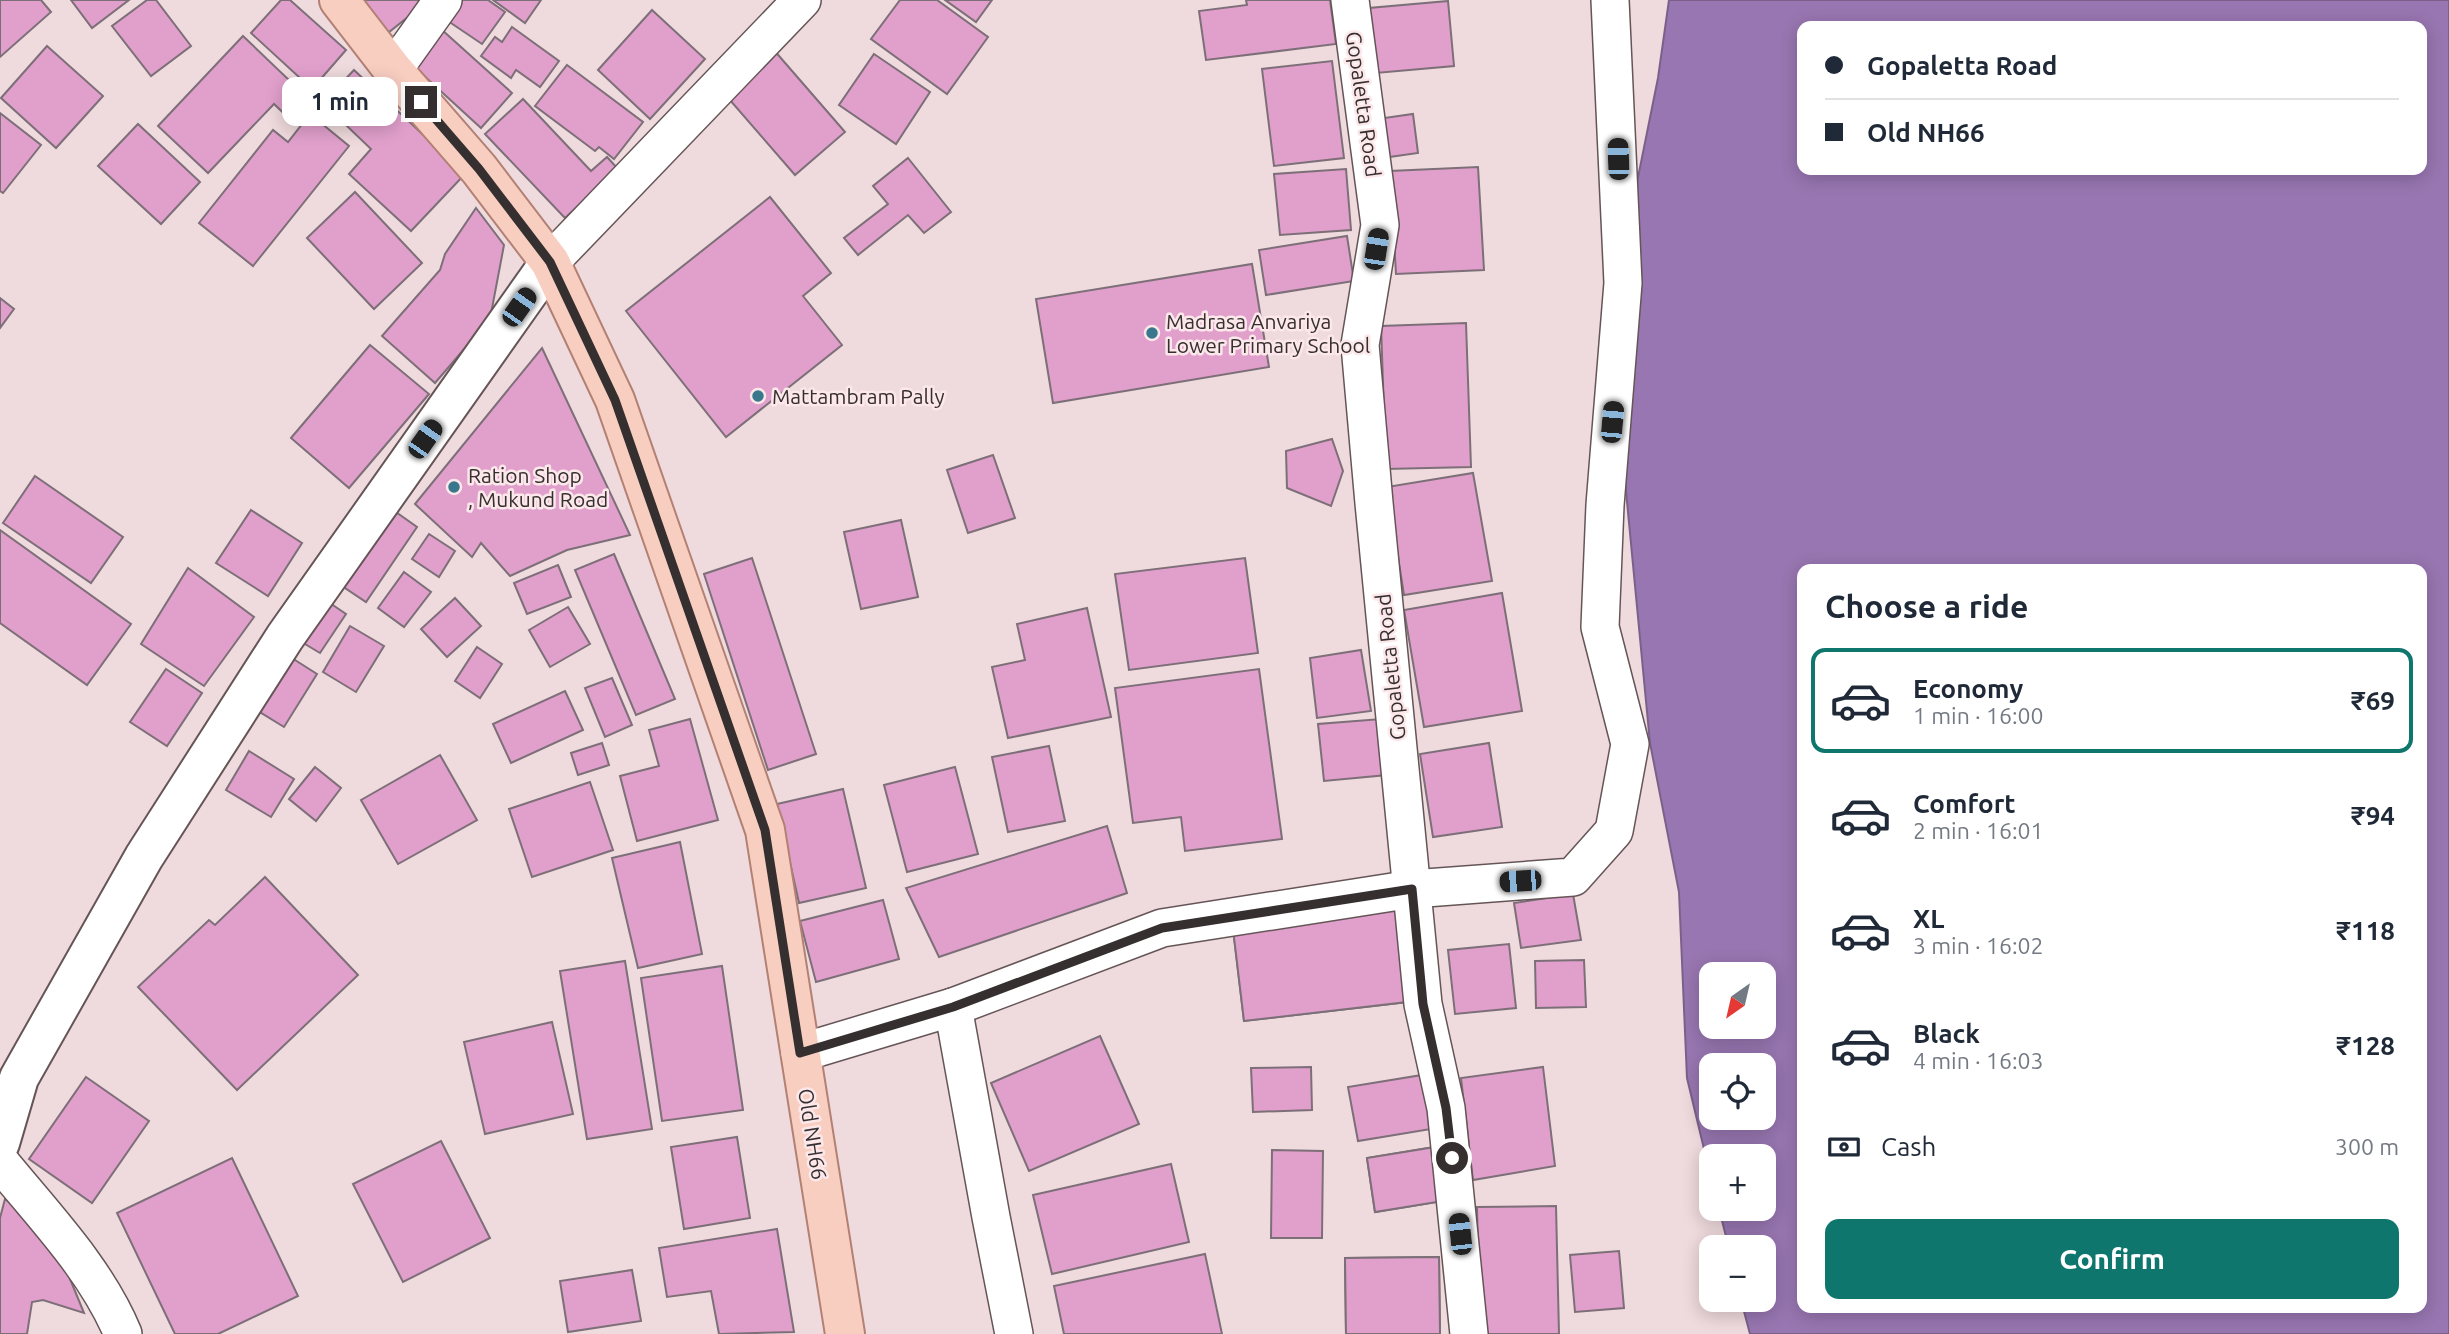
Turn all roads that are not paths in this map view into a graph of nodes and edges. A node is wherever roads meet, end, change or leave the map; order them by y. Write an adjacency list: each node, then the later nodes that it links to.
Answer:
1 (338, 0): 6 (main road, Old NH66)
2 (443, 0): 6 (street)
3 (802, 0): 7 (street)
4 (1350, 0): 8 (street, Gopaletta Road)
5 (1610, 0): 8 (street)
6 (393, 69): 7 (main road, Old NH66)
7 (550, 262): 10 (main road, Old NH66); 11 (street)
8 (1412, 889): 9 (street); 16 (street, Gopaletta Road)
9 (953, 1007): 10 (street); 15 (street)
10 (800, 1053): 14 (main road, Old NH66)
11 (0, 1143)
12 (0, 1162): 13 (street)
13 (123, 1334)
14 (845, 1334)
15 (1014, 1334)
16 (1469, 1334)

